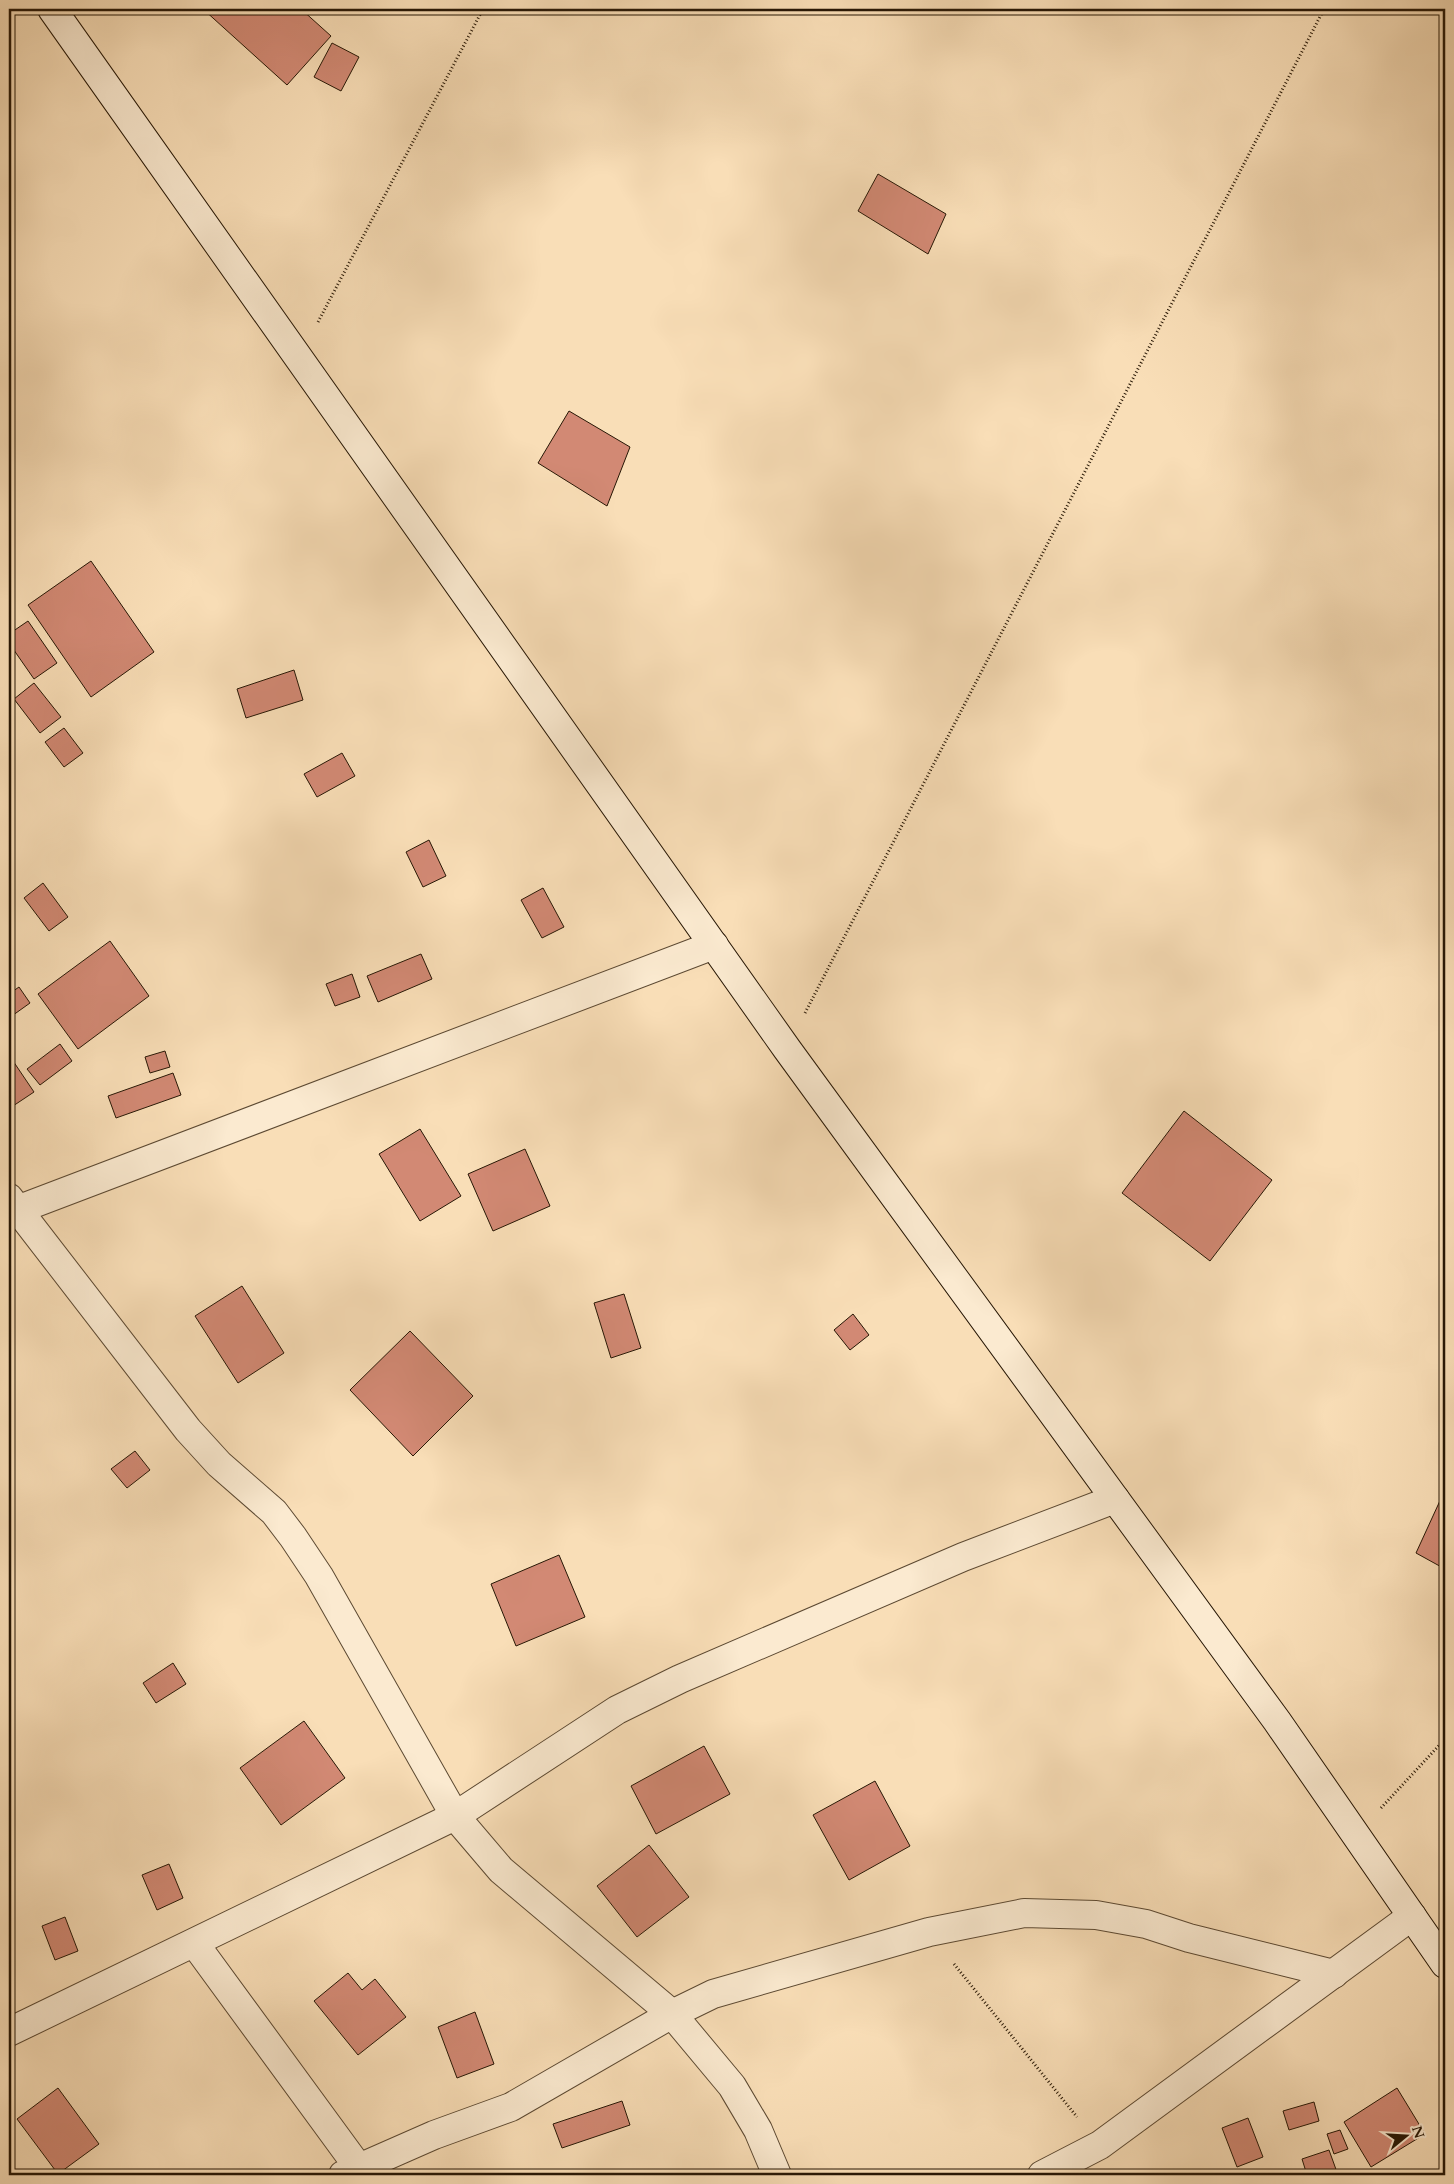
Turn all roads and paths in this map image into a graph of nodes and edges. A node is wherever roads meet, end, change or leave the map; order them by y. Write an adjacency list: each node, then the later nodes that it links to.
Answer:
1 (52, 9): 4 (street)
2 (483, 9): 4 (path)
3 (1324, 9): 6 (path)
4 (299, 358): 5 (street)
5 (714, 945): 6 (street); 7 (street)
6 (787, 1049): 8 (street)
7 (12, 1207): 10 (street)
8 (1115, 1499): 10 (street); 11 (street)
9 (1445, 1740): 11 (path)
10 (455, 1816): 14 (street); 17 (street)
11 (1356, 1836): 12 (street)
12 (1412, 1916): 15 (street); 16 (street)
13 (929, 1932): 16 (street); 17 (street); 19 (path)
14 (195, 1944): 18 (street); 20 (street)
15 (1445, 1964)
16 (1334, 1974): 19 (street)
17 (672, 2014): 20 (street); 21 (street)
18 (9, 2032)
19 (1100, 2145): 22 (street)
20 (355, 2173)
21 (777, 2175)
22 (1042, 2175)

